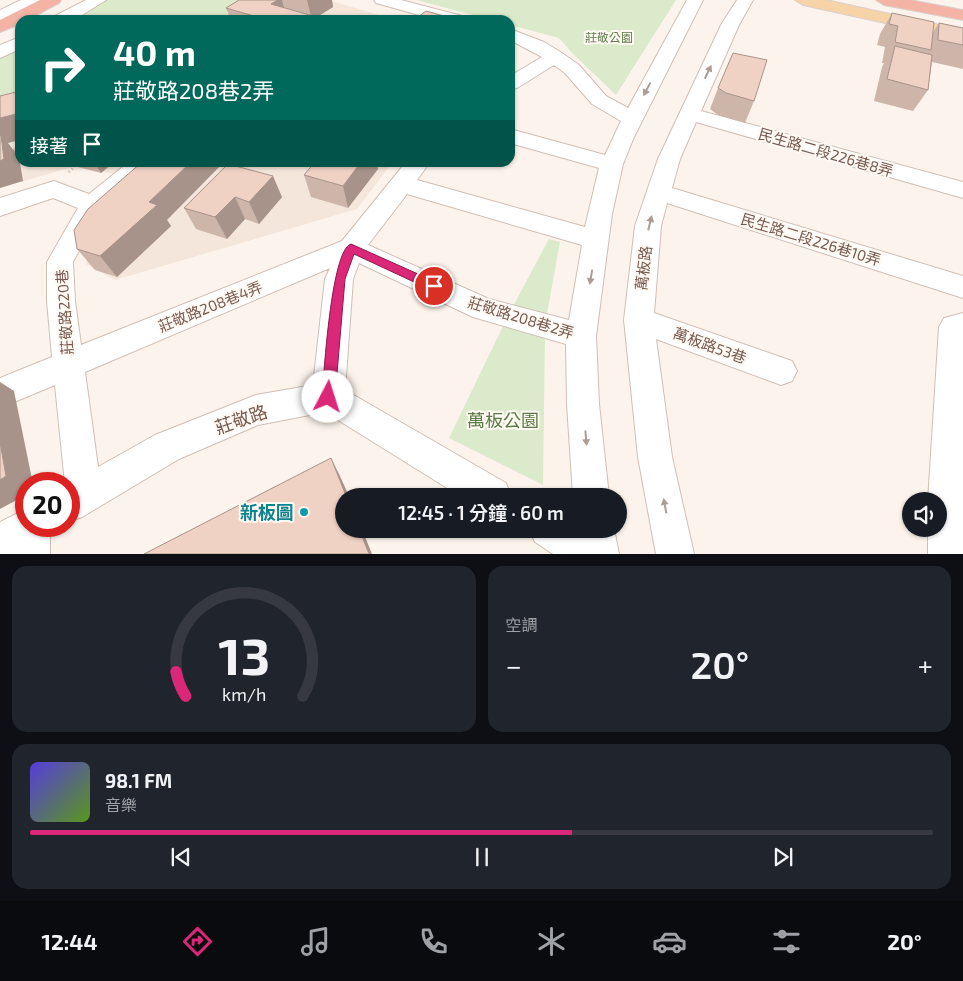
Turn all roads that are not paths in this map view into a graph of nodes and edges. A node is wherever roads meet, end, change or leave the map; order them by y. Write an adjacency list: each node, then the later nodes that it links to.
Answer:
1 (34, 0): 18 (street)
2 (53, 0): 13 (highway)
3 (73, 0): 14 (highway)
4 (98, 0): 15 (street)
5 (382, 0): 16 (street)
6 (695, 0): 31 (street, one-way to 31)
7 (745, 0): 30 (street, 萬板路, one-way to 7)
8 (804, 0): 19 (main road)
9 (839, 0): 19 (main road)
10 (884, 0): 17 (highway)
11 (932, 0): 12 (highway)
12 (963, 6)
13 (24, 15)
14 (45, 15)
15 (70, 15)
16 (438, 15)
17 (963, 15)
18 (0, 17)
19 (878, 17): 23 (main road)
20 (15, 19): 21 (highway)
21 (0, 27)
22 (15, 31): 25 (highway)
23 (963, 35)
24 (515, 36): 28 (street)
25 (0, 39)
26 (15, 44): 27 (street)
27 (0, 52)
28 (554, 57): 29 (street); 31 (street)
29 (515, 81)
30 (690, 114): 37 (street, 民生路二段226巷8弄); 38 (street, 萬板路)
31 (632, 118): 33 (street)
32 (515, 137): 33 (street)
33 (612, 164): 41 (street)
34 (139, 167): 39 (street, 莊敬路220巷)
35 (415, 167): 36 (street)
36 (402, 184): 41 (street); 42 (street)
37 (963, 190)
38 (659, 192): 43 (street, 民生路二段226巷10弄); 45 (street, 萬板路, one-way to 38)
39 (92, 204): 40 (street); 47 (street, 莊敬路220巷)
40 (0, 207)
41 (596, 240): 46 (street, one-way to 46)
42 (351, 248): 46 (street, 莊敬路208巷2弄); 47 (street, 莊敬路208巷4弄); 50 (street)
43 (963, 287)
44 (960, 319): 55 (street)
45 (639, 320): 48 (street, 萬板路53巷); 64 (street, 萬板路, one-way to 45)
46 (581, 336): 53 (street, one-way to 53)
47 (68, 364): 49 (street, 莊敬路208巷4弄); 51 (street, 莊敬路220巷)
48 (781, 371)
49 (0, 393)
50 (328, 397): 52 (street); 54 (street, 莊敬路)
51 (74, 472)
52 (481, 488)
53 (590, 488)
54 (80, 498)
55 (955, 512): 65 (street)
56 (15, 535): 60 (street)
57 (31, 537): 61 (street)
58 (563, 538): 62 (street)
59 (597, 538): 63 (street)
60 (0, 543)
61 (30, 554)
62 (589, 554)
63 (600, 554)
64 (675, 554)
65 (947, 554)

